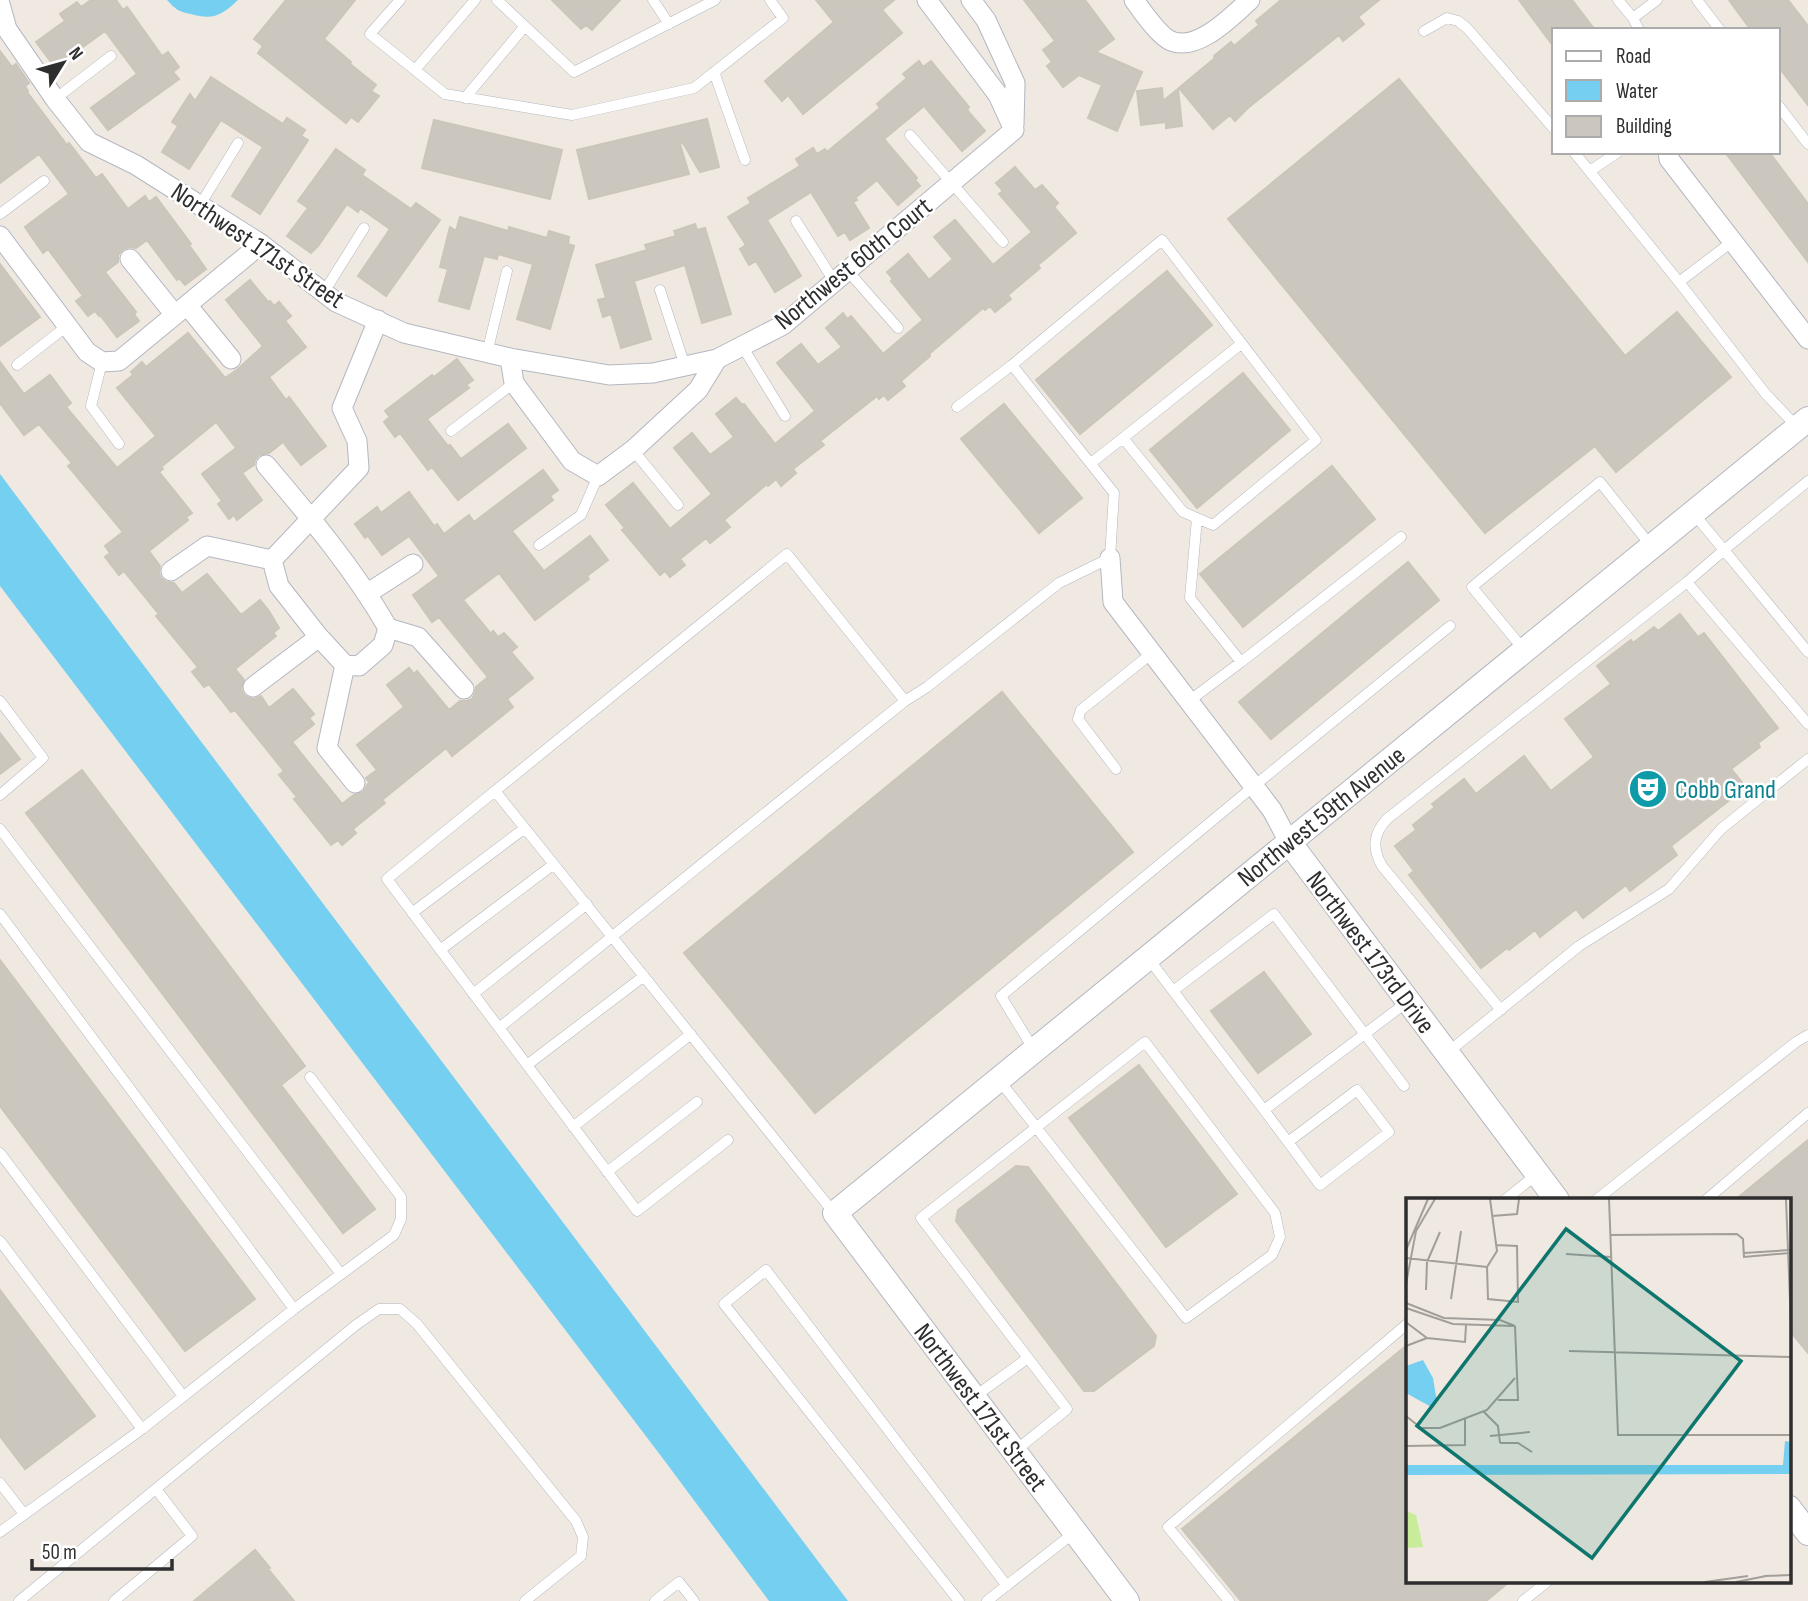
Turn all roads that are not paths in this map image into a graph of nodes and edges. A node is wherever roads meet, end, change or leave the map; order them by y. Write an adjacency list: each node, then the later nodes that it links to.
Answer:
1 (400, 0): 22 (lane)
2 (475, 0): 22 (lane)
3 (497, 0): 17 (lane)
4 (653, 0): 16 (lane)
5 (715, 0): 16 (lane)
6 (770, 0): 23 (lane)
7 (927, 0): 28 (street)
8 (971, 0): 28 (street)
9 (1134, 0): 10 (street)
10 (1251, 0)
11 (1618, 0): 15 (lane)
12 (1657, 0): 15 (lane)
13 (1697, 0): 19 (lane)
14 (0, 4): 25 (street, Northwest 171st Street)
15 (1633, 18): 18 (lane)
16 (669, 24): 17 (lane)
17 (525, 26): 24 (lane)
18 (1638, 28)
19 (1718, 28)
20 (1424, 31): 27 (lane)
21 (111, 56): 25 (lane)
22 (415, 70): 24 (lane)
23 (715, 72): 24 (lane); 35 (lane)
24 (465, 98)
25 (55, 99): 39 (street, Northwest 171st Street)
26 (1780, 108): 31 (lane)
27 (1552, 127)
28 (1014, 130): 38 (street, Northwest 60th Court)
29 (910, 135): 38 (lane)
30 (238, 143): 39 (lane)
31 (1808, 144)
32 (1576, 154): 36 (lane)
33 (1615, 154): 36 (lane)
34 (1668, 154): 45 (street)
35 (745, 160)
36 (1590, 172): 50 (lane)
37 (44, 181): 40 (lane)
38 (951, 182): 44 (lane); 49 (street, Northwest 60th Court)
39 (201, 205): 46 (street, Northwest 171st Street)
40 (0, 214)
41 (796, 221): 49 (lane)
42 (364, 228): 52 (lane)
43 (0, 236): 55 (street)
44 (1003, 242)
45 (1733, 242): 50 (lane); 57 (street)
46 (261, 244): 52 (street, Northwest 171st Street); 53 (street)
47 (130, 259): 53 (street)
48 (507, 271): 60 (lane)
49 (840, 276): 56 (lane); 59 (street, Northwest 60th Court)
50 (1679, 282): 71 (lane)
51 (660, 289): 67 (lane)
52 (324, 292): 54 (street, Northwest 171st Street)
53 (181, 310): 62 (street); 64 (street)
54 (378, 320): 60 (street, Northwest 171st Street); 82 (street)
55 (67, 326): 64 (street); 66 (lane)
56 (898, 328)
57 (1808, 339)
58 (1241, 344): 65 (lane); 73 (lane); 83 (lane)
59 (742, 346): 63 (street, Northwest 60th Court); 70 (lane)
60 (487, 353): 61 (street, Northwest 171st Street)
61 (510, 358): 67 (street, Northwest 171st Street); 68 (street)
62 (230, 359)
63 (717, 359): 67 (street, Northwest 171st Street); 75 (street)
64 (102, 362): 74 (lane)
65 (1012, 365): 69 (lane); 76 (lane)
66 (18, 366)
67 (685, 366)
68 (514, 383): 72 (lane); 78 (street)
69 (957, 407)
70 (785, 416)
71 (1803, 423): 81 (street, Northwest 59th Avenue)
72 (451, 431)
73 (1123, 438): 76 (lane); 83 (lane)
74 (119, 444)
75 (633, 450): 78 (street); 80 (lane)
76 (1091, 463): 88 (lane)
77 (266, 465): 82 (street)
78 (598, 476): 85 (lane)
79 (1808, 481): 87 (lane)
80 (678, 505)
81 (1693, 512): 86 (street, Northwest 59th Avenue); 87 (lane)
82 (312, 518): 89 (street); 93 (street)
83 (1197, 518): 100 (lane)
84 (1401, 537): 100 (lane)
85 (539, 545)
86 (1651, 547): 97 (street, Northwest 59th Avenue); 97 (lane)
87 (1724, 550): 92 (lane); 98 (lane)
88 (1110, 558): 99 (street, Northwest 173rd Drive); 105 (lane)
89 (272, 560): 91 (street); 96 (street)
90 (413, 564): 93 (street)
91 (171, 571)
92 (1687, 582): 107 (lane); 128 (lane)
93 (368, 593): 95 (street)
94 (1450, 626): 111 (lane)
95 (388, 628): 101 (street); 103 (street)
96 (319, 636): 101 (street); 102 (street)
97 (1524, 650): 116 (street, Northwest 59th Avenue)
98 (1808, 652)
99 (1152, 653): 106 (street, Northwest 173rd Drive); 109 (lane)
100 (1241, 662): 106 (lane)
101 (345, 665): 110 (street)
102 (253, 687)
103 (464, 689)
104 (0, 701): 113 (lane)
105 (905, 701): 112 (lane); 121 (lane)
106 (1189, 701): 111 (street, Northwest 173rd Drive)
107 (1808, 724)
108 (1808, 759): 128 (lane)
109 (1116, 769)
110 (355, 783)
111 (1254, 786): 116 (street, Northwest 173rd Drive); 133 (lane)
112 (495, 791): 114 (lane); 119 (lane)
113 (0, 795)
114 (525, 828): 117 (lane); 119 (lane)
115 (0, 829): 155 (lane)
116 (1289, 842): 123 (street, Northwest 59th Avenue); 127 (street, Northwest 173rd Drive)
117 (554, 864): 118 (lane); 122 (lane)
118 (587, 905): 121 (lane); 126 (lane)
119 (412, 913): 122 (lane)
120 (0, 914): 156 (lane)
121 (612, 936): 124 (lane); 129 (lane)
122 (440, 950): 126 (lane)
123 (1148, 957): 125 (lane); 133 (street, Northwest 59th Avenue)
124 (644, 976): 130 (lane); 135 (lane)
125 (1173, 991): 131 (lane); 140 (lane)
126 (473, 994): 129 (lane)
127 (1408, 1001): 131 (lane); 134 (street, Northwest 173rd Drive)
128 (1501, 1010): 134 (lane)
129 (499, 1028): 135 (lane)
130 (691, 1034): 142 (lane); 153 (lane)
131 (1364, 1034): 138 (lane); 140 (lane)
132 (1808, 1035): 151 (lane)
133 (1034, 1050): 137 (street, Northwest 59th Avenue)
134 (1447, 1053): 148 (street, Northwest 173rd Drive)
135 (527, 1065): 142 (lane)
136 (310, 1077): 155 (lane)
137 (998, 1080): 143 (lane); 153 (street, Northwest 59th Avenue)
138 (1404, 1086)
139 (697, 1102): 147 (lane)
140 (1264, 1110): 145 (lane)
141 (1808, 1113): 152 (lane)
142 (573, 1127): 147 (lane)
143 (1037, 1127): 143 (lane); 158 (lane)
144 (728, 1140): 147 (lane)
145 (1288, 1142): 145 (lane)
146 (0, 1153): 159 (lane)
147 (607, 1172)
148 (1537, 1174): 149 (lane); 150 (street, Northwest 173rd Drive)
149 (1507, 1198)
150 (1555, 1198)
151 (1599, 1198)
152 (1708, 1198)
153 (835, 1213): 160 (street, Northwest 171st Street)
154 (0, 1241): 161 (lane)
155 (341, 1274): 156 (lane)
156 (294, 1309): 159 (lane)
157 (1406, 1325): 178 (lane)
158 (1028, 1358): 160 (lane); 162 (lane)
159 (183, 1396): 161 (lane)
160 (974, 1398): 162 (street, Northwest 171st Street)
161 (142, 1429): 165 (lane)
162 (1014, 1451): 167 (street, Northwest 171st Street)
163 (0, 1483): 165 (lane)
164 (156, 1489): 170 (lane); 171 (lane); 172 (lane)
165 (24, 1514): 166 (lane)
166 (0, 1532)
167 (1075, 1532): 169 (lane); 177 (street, Northwest 171st Street)
168 (1544, 1584): 179 (lane)
169 (1007, 1586): 175 (lane); 176 (lane)
170 (19, 1601)
171 (114, 1601)
172 (525, 1601)
173 (655, 1601): 174 (lane)
174 (694, 1601)
175 (959, 1601)
176 (987, 1601)
177 (1127, 1601)
178 (1229, 1601)
179 (1523, 1601)

